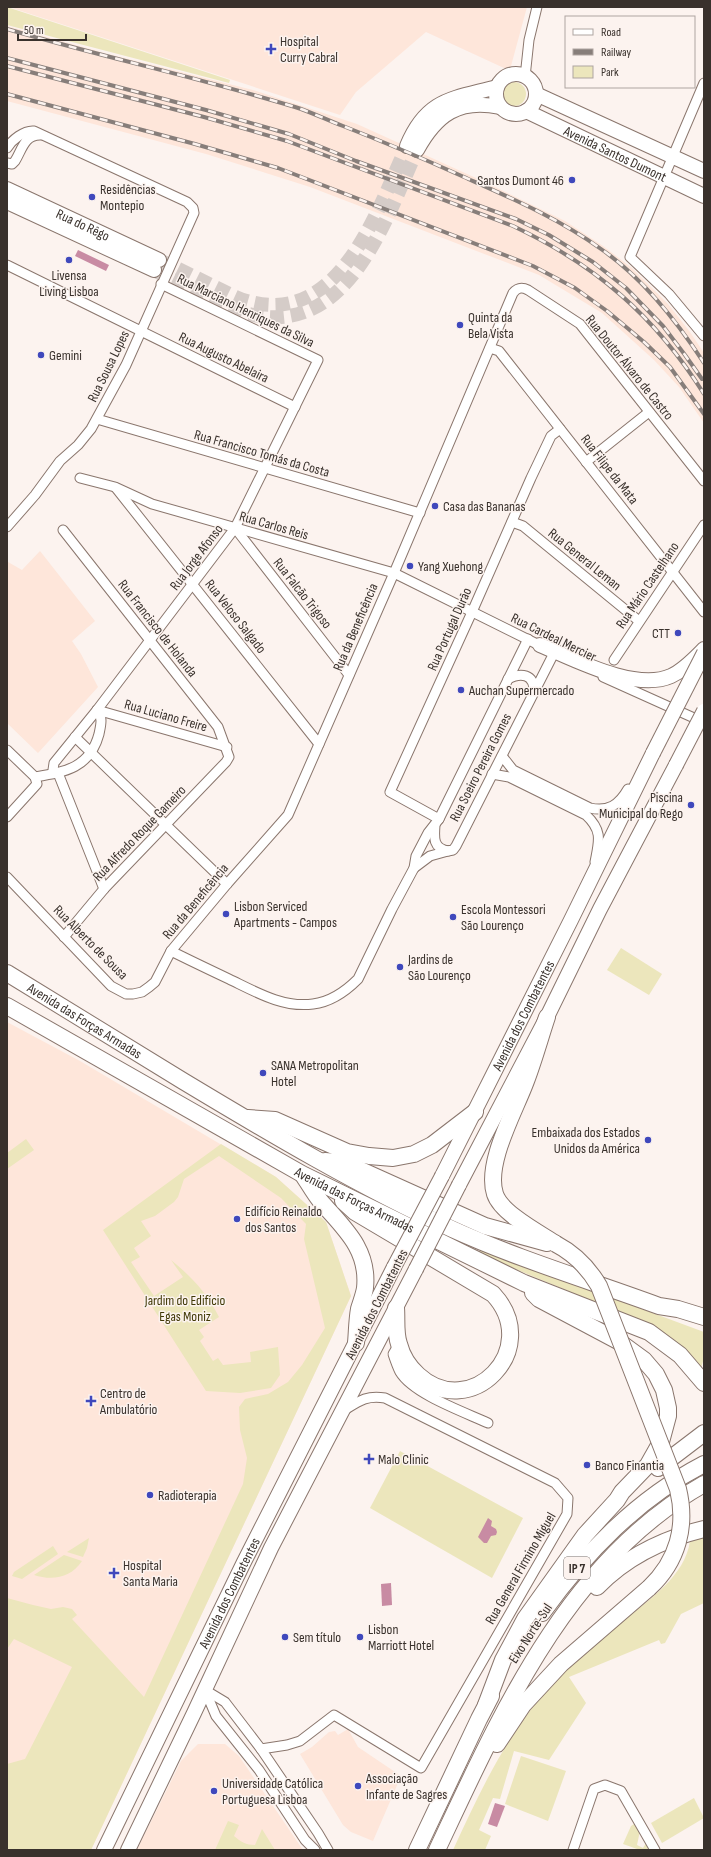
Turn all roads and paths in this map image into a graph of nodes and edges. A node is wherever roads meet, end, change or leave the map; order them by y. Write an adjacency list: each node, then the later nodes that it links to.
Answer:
1 (537, 7): 2 (street)
2 (525, 77): 4 (main road); 5 (main road)
3 (704, 83): 10 (street)
4 (497, 87): 6 (main road); 6 (main road)
5 (536, 94): 7 (main road); 10 (main road, Avenida Santos Dumont)
6 (500, 107): 7 (main road)
7 (526, 111): 13 (main road, Avenida Santos Dumont)
8 (41, 134): 9 (street); 11 (street); 18 (street)
9 (7, 148)
10 (673, 156): 12 (main road, Avenida Santos Dumont); 13 (street)
11 (7, 163)
12 (704, 171)
13 (664, 176): 15 (main road, Avenida Santos Dumont); 21 (street)
14 (7, 189): 16 (main road, Rua do Rêgo)
15 (704, 196)
16 (7, 202)
17 (7, 265): 20 (street, Rua Sousa Lopes)
18 (161, 284): 20 (street, Rua Marciano Henriques da Silva); 23 (street, Rua Marciano Henriques da Silva)
19 (520, 288): 22 (street, Rua da Beneficência); 24 (street, Rua Doutor Álvaro de Castro)
20 (141, 331): 23 (street, Rua Augusto Abelaira); 25 (street, Rua Sousa Lopes)
21 (704, 336)
22 (490, 348): 26 (street, Rua Filipe da Mata); 32 (street, Rua da Beneficência)
23 (295, 407): 28 (street, Rua Jorge Afonso)
24 (648, 412): 27 (street); 30 (street, Rua Doutor Álvaro de Castro)
25 (97, 419): 28 (street, Rua Francisco Tomás da Costa); 35 (street, Rua Sousa Lopes)
26 (560, 429): 27 (street, Rua Filipe da Mata); 33 (street, Rua Portugal Durão)
27 (586, 462): 38 (street, Rua Filipe da Mata)
28 (266, 467): 32 (street, Rua Francisco Tomás da Costa); 36 (street, Rua Jorge Afonso)
29 (80, 478): 31 (street, Rua Carlos Reis)
30 (704, 481)
31 (115, 487): 36 (street, Rua Carlos Reis); 40 (street, Rua Veloso Salgado)
32 (420, 513): 39 (street, Rua da Beneficência)
33 (512, 522): 41 (street, Rua Portugal Durão); 43 (street, Rua General Leman)
34 (704, 525): 38 (street, Rua Mário Castelhano)
35 (7, 527)
36 (235, 528): 39 (street, Rua Carlos Reis); 40 (street, Rua Jorge Afonso); 50 (street, Rua Falcão Trigoso)
37 (63, 530): 44 (street, Rua Francisco de Holanda)
38 (673, 572): 42 (street, Rua Filipe da Mata); 43 (street, Rua Mário Castelhano)
39 (394, 573): 41 (street, Rua Cardeal Mercier); 50 (street, Rua da Beneficência)
40 (192, 584): 44 (street, Rua Jorge Afonso); 57 (street, Rua Veloso Salgado)
41 (472, 612): 45 (street, Rua Cardeal Mercier); 67 (street, Rua Portugal Durão)
42 (704, 612)
43 (639, 622): 49 (street, Rua Mário Castelhano)
44 (150, 640): 53 (street, Rua Jorge Afonso); 58 (street, Rua Francisco de Holanda)
45 (534, 642): 46 (main road); 47 (street, Rua Cardeal Mercier); 51 (street, Rua Soeiro Pereira Gomes)
46 (704, 650)
47 (554, 652): 52 (street, Rua Soeiro Pereira Gomes); 55 (street, Rua Cardeal Mercier)
48 (704, 653): 61 (main road, Avenida dos Combatentes, bridge)
49 (614, 660)
50 (350, 675): 57 (street, Rua da Beneficência)
51 (508, 679): 52 (street); 67 (street, Rua Soeiro Pereira Gomes)
52 (534, 692): 62 (street, Rua Soeiro Pereira Gomes)
53 (97, 710): 56 (street, Rua Jorge Afonso); 58 (street, Rua Luciano Freire); 60 (street)
54 (704, 711): 81 (main road, Avenida dos Combatentes, bridge)
55 (704, 722)
56 (75, 737): 60 (street); 63 (street, Rua Jorge Afonso)
57 (319, 744): 73 (street, Rua da Beneficência)
58 (227, 748): 68 (street, Rua Alfredo Roque Gameiro)
59 (7, 750): 65 (street)
60 (91, 752): 63 (street); 68 (street)
61 (653, 753): 62 (street); 71 (main road, Avenida dos Combatentes)
62 (502, 756): 64 (street, Rua Soeiro Pereira Gomes)
63 (58, 773): 65 (street); 74 (street)
64 (492, 774): 69 (street, Rua Soeiro Pereira Gomes); 71 (street)
65 (35, 777): 66 (street)
66 (7, 817)
67 (437, 822): 69 (street, Rua Soeiro Pereira Gomes); 70 (street, Rua Soeiro Pereira Gomes)
68 (166, 825): 73 (street); 74 (street, Rua Alfredo Roque Gameiro)
69 (448, 851): 70 (street, Rua Soeiro Pereira Gomes)
70 (414, 868): 76 (street, Rua Soeiro Pereira Gomes)
71 (592, 876): 82 (main road, Avenida dos Combatentes)
72 (7, 877): 75 (street, Rua Alberto de Sousa)
73 (227, 884): 76 (street, Rua da Beneficência)
74 (104, 889): 75 (street, Rua Alfredo Roque Gameiro)
75 (64, 937): 76 (street, Rua Alberto de Sousa)
76 (172, 951)
77 (7, 961): 79 (highway)
78 (7, 973): 79 (highway, Avenida das Forças Armadas)
79 (50, 1000): 83 (highway, Avenida das Forças Armadas)
80 (9, 1007): 85 (highway, Avenida das Forças Armadas)
81 (547, 1017): 87 (highway); 90 (main road, Avenida dos Combatentes, bridge)
82 (475, 1112): 83 (highway); 93 (main road, Avenida dos Combatentes, bridge)
83 (244, 1118): 84 (highway, Avenida das Forças Armadas)
84 (317, 1160): 87 (highway); 89 (highway, Avenida das Forças Armadas)
85 (302, 1174): 86 (highway, Avenida das Forças Armadas); 93 (highway)
86 (329, 1188): 88 (highway, Avenida das Forças Armadas); 94 (highway)
87 (551, 1241): 108 (highway, bridge)
88 (524, 1283): 95 (highway, Avenida das Forças Armadas); 101 (highway)
89 (659, 1306): 91 (highway, Avenida das Forças Armadas); 92 (highway)
90 (396, 1308): 94 (highway); 96 (main road, Avenida dos Combatentes)
91 (704, 1318)
92 (704, 1328)
93 (356, 1343): 104 (main road, Avenida dos Combatentes)
94 (399, 1344): 97 (street)
95 (704, 1383)
96 (342, 1411): 105 (main road, Avenida dos Combatentes); 107 (street, Rua General Firmino Miguel)
97 (488, 1423)
98 (704, 1433): 101 (highway)
99 (704, 1464): 106 (highway, Eixo Norte-Sul / IP 7)
100 (704, 1484): 103 (highway, Eixo Norte-Sul / IP 7)
101 (617, 1500): 106 (highway)
102 (704, 1529): 103 (highway)
103 (539, 1653): 108 (highway, Eixo Norte-Sul / IP 7)
104 (187, 1679): 105 (main road); 109 (main road, Avenida dos Combatentes)
105 (205, 1690): 107 (street); 110 (main road, Avenida dos Combatentes); 111 (street)
106 (486, 1705): 113 (highway, Eixo Norte-Sul / IP 7)
107 (261, 1749): 112 (street)
108 (464, 1792): 114 (highway, Eixo Norte-Sul / IP 7)
109 (104, 1850)
110 (128, 1850)
111 (315, 1850)
112 (328, 1850)
113 (418, 1850)
114 (437, 1850)
115 (573, 1850): 116 (street)
116 (655, 1850)

